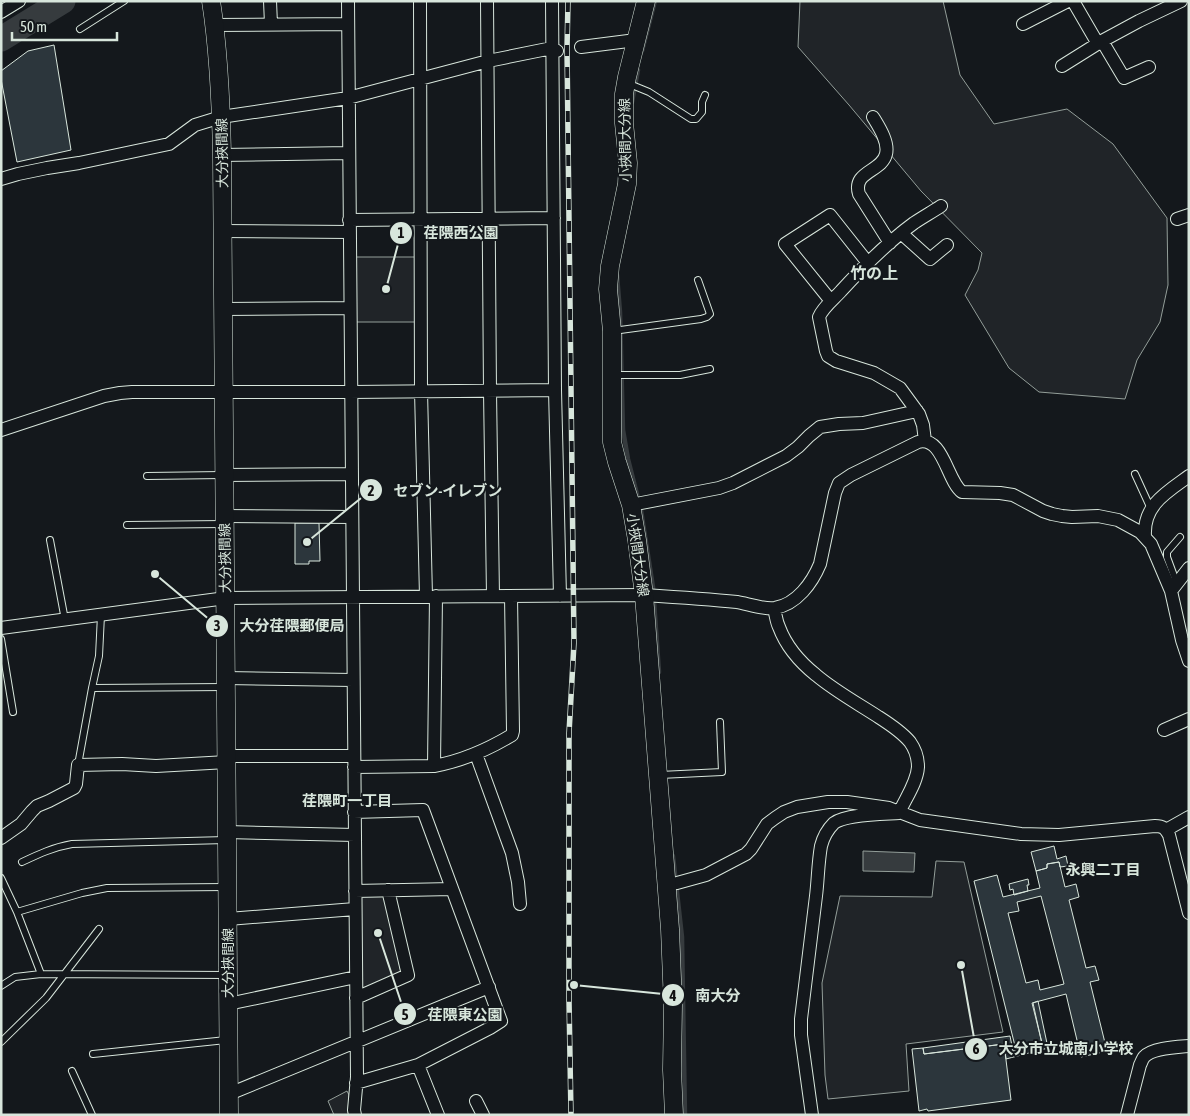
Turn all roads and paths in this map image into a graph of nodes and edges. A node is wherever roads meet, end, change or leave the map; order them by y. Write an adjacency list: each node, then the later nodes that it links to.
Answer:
1 (19, 1): 13 (street)
2 (124, 1): 18 (lane)
3 (211, 1): 14 (main road, 大分挾間線)
4 (270, 1): 15 (street)
5 (348, 1): 16 (street)
6 (420, 1): 26 (street)
7 (487, 1): 23 (street)
8 (552, 1): 22 (street)
9 (646, 1): 19 (main road, 小挾間大分線)
10 (1068, 1): 17 (street)
11 (1073, 1): 20 (street)
12 (1181, 1): 20 (street)
13 (1, 12)
14 (214, 24): 15 (street); 30 (main road, 大分挾間線)
15 (271, 24): 16 (street)
16 (348, 24): 29 (street)
17 (1023, 24)
18 (80, 29)
19 (636, 40): 21 (street); 27 (main road, 小挾間大分線)
20 (1100, 43): 24 (street); 25 (street)
21 (581, 47)
22 (555, 49): 23 (street); 36 (street)
23 (488, 61): 26 (street); 38 (street)
24 (1062, 66)
25 (1149, 67)
26 (420, 79): 29 (street); 37 (street)
27 (626, 82): 28 (lane); 49 (main road, 小挾間大分線)
28 (705, 95)
29 (348, 98): 30 (street); 32 (street)
30 (221, 117): 33 (main road, 大分挾間線); 34 (street)
31 (873, 117): 42 (street)
32 (349, 153): 33 (street); 39 (street)
33 (222, 155): 40 (main road, 大分挾間線)
34 (1, 179)
35 (940, 206): 41 (street)
36 (554, 218): 38 (street); 52 (street)
37 (420, 219): 38 (street); 39 (street); 53 (street)
38 (489, 219): 54 (street)
39 (350, 226): 40 (street); 47 (street)
40 (223, 231): 48 (main road, 大分挾間線)
41 (901, 233): 42 (street); 43 (street)
42 (890, 243): 44 (street)
43 (947, 245)
44 (868, 263): 46 (street); 46 (street)
45 (698, 280): 49 (lane)
46 (831, 302): 57 (street)
47 (350, 308): 48 (street); 56 (street)
48 (223, 309): 55 (main road, 大分挾間線)
49 (612, 331): 51 (main road, 小挾間大分線)
50 (710, 369): 51 (lane)
51 (612, 375): 65 (main road, 小挾間大分線)
52 (555, 390): 54 (street); 79 (street)
53 (421, 391): 54 (street); 56 (street); 76 (street)
54 (490, 391): 77 (street)
55 (224, 392): 56 (street); 58 (street); 62 (main road, 大分挾間線)
56 (351, 392): 60 (street)
57 (917, 411): 59 (street); 65 (street)
58 (1, 430)
59 (925, 441): 70 (street); 82 (street)
60 (352, 474): 62 (street); 67 (street)
61 (1135, 474): 66 (lane)
62 (224, 475): 63 (lane); 68 (main road, 大分挾間線)
63 (147, 476)
64 (1189, 476): 66 (street)
65 (631, 505): 75 (main road, 小挾間大分線)
66 (1151, 509): 70 (street)
67 (352, 517): 68 (street); 80 (street)
68 (225, 520): 69 (lane); 81 (main road, 大分挾間線)
69 (127, 524)
70 (1145, 536): 74 (street)
71 (1180, 537): 74 (lane)
72 (50, 540): 84 (lane)
73 (1189, 568): 74 (street)
74 (1174, 587): 87 (street)
75 (644, 595): 79 (street); 82 (street); 100 (main road, 小挾間大分線)
76 (431, 596): 77 (street); 80 (street); 99 (street)
77 (493, 596): 78 (street)
78 (511, 596): 79 (street); 95 (street)
79 (560, 596)
80 (353, 597): 81 (street); 88 (street)
81 (226, 598): 83 (street); 89 (main road, 大分挾間線)
82 (774, 609): 102 (street)
83 (101, 615): 84 (street); 90 (lane)
84 (64, 620): 85 (street)
85 (1, 628)
86 (1, 639): 91 (lane)
87 (1189, 660)
88 (353, 680): 89 (street); 97 (street)
89 (226, 683): 90 (lane); 96 (main road, 大分挾間線)
90 (92, 688): 98 (lane)
91 (13, 712)
92 (1189, 719): 94 (street)
93 (720, 722): 100 (lane)
94 (1164, 730)
95 (476, 754): 99 (street); 115 (street)
96 (227, 759): 97 (street); 98 (street); 106 (main road, 大分挾間線)
97 (354, 761): 99 (street); 101 (street)
98 (78, 765): 107 (street)
99 (434, 766)
100 (658, 776): 110 (main road, 小挾間大分線)
101 (354, 812): 105 (street); 112 (street)
102 (898, 813): 104 (street); 110 (street); 145 (street)
103 (1189, 817): 104 (street)
104 (1166, 830): 118 (street)
105 (354, 835): 106 (street); 114 (street)
106 (227, 836): 108 (lane); 111 (main road, 大分挾間線)
107 (1, 838)
108 (22, 862)
109 (1, 878): 117 (lane)
110 (667, 884): 144 (main road, 小挾間大分線)
111 (228, 886): 117 (lane); 119 (main road, 大分挾間線)
112 (452, 889): 113 (street); 126 (street)
113 (388, 890): 114 (street); 127 (street)
114 (355, 891): 116 (street)
115 (520, 904)
116 (355, 909): 119 (street); 124 (street)
117 (17, 912): 121 (lane)
118 (1189, 914)
119 (228, 919): 123 (main road, 大分挾間線)
120 (99, 929): 122 (lane)
121 (41, 974): 122 (lane); 125 (lane)
122 (65, 974): 123 (lane); 130 (lane)
123 (228, 975): 128 (main road, 大分挾間線)
124 (356, 977): 127 (street); 128 (street)
125 (1, 986)
126 (489, 987): 131 (street); 134 (street)
127 (356, 998): 131 (street)
128 (228, 1004): 129 (main road, 大分挾間線)
129 (229, 1040): 133 (lane); 137 (main road, 大分挾間線)
130 (1, 1042)
131 (356, 1042): 136 (street); 137 (street)
132 (1189, 1046): 146 (street)
133 (93, 1054)
134 (418, 1065): 136 (street); 142 (street)
135 (72, 1071): 139 (lane)
136 (356, 1083): 141 (street)
137 (229, 1094): 140 (main road, 大分挾間線)
138 (476, 1101): 143 (street)
139 (92, 1115)
140 (229, 1115)
141 (355, 1115)
142 (438, 1115)
143 (483, 1115)
144 (674, 1115)
145 (812, 1115)
146 (1127, 1115)

